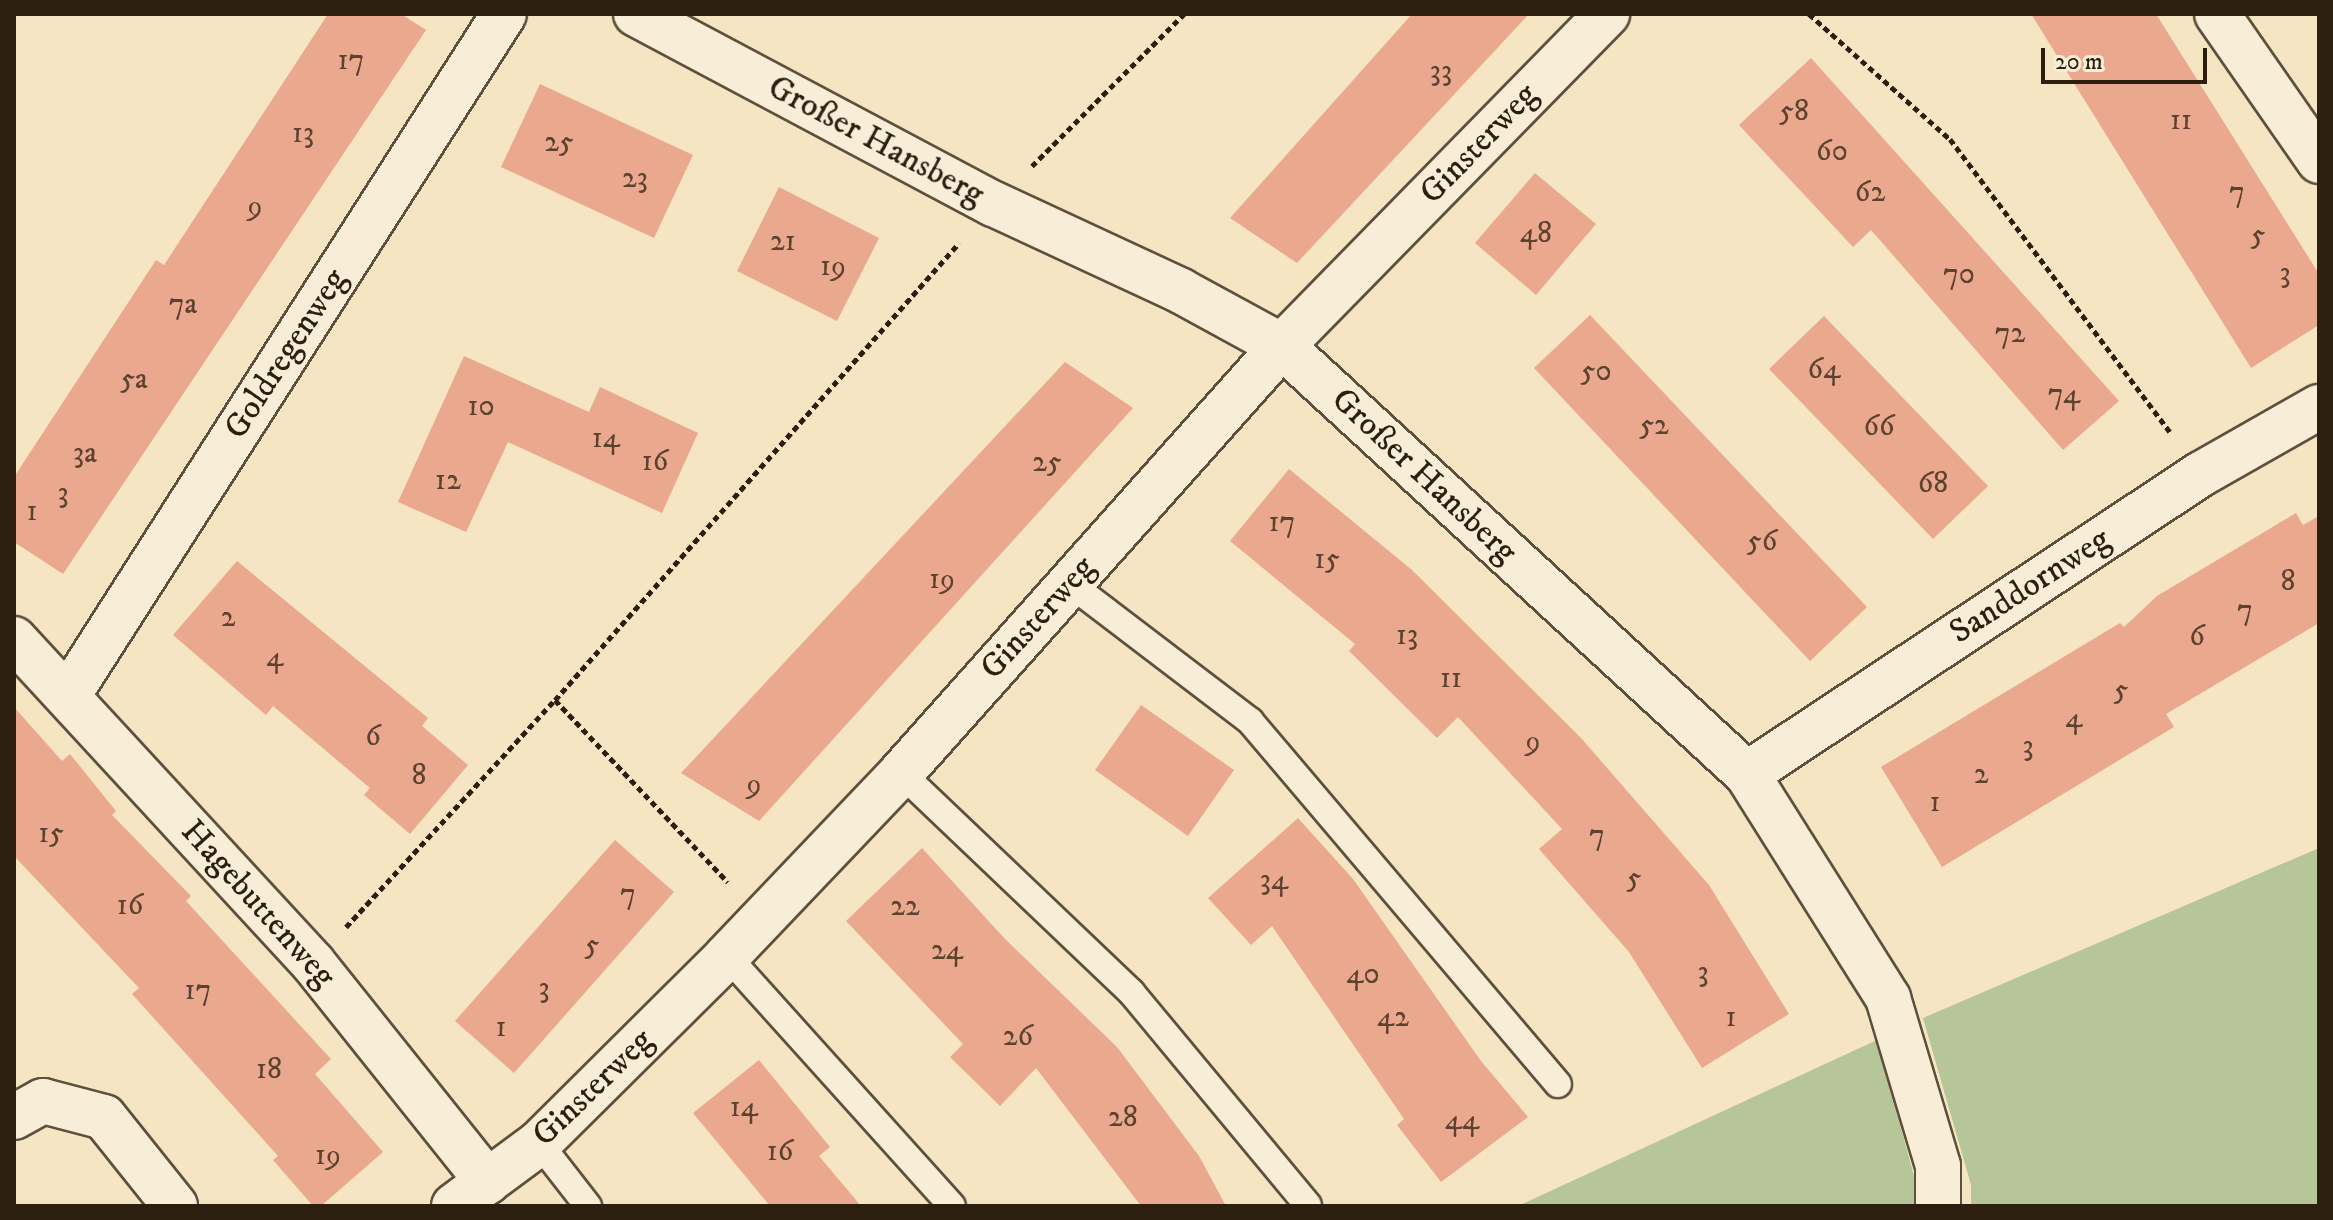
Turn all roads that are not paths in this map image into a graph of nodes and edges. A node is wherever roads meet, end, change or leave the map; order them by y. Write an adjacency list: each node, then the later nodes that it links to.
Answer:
1 (504, 14): 10 (street, Goldregenweg)
2 (636, 14): 6 (street, Großer Hansberg)
3 (1607, 14): 6 (street, Ginsterweg)
4 (2217, 14): 5 (street)
5 (2319, 161)
6 (1282, 346): 8 (street, Ginsterweg); 12 (street, Großer Hansberg)
7 (2319, 407): 12 (street, Sanddornweg)
8 (1069, 583): 11 (street, Ginsterweg); 14 (lane)
9 (14, 639): 10 (street, Hagebuttenweg)
10 (69, 694): 17 (street, Hagebuttenweg)
11 (901, 773): 13 (street, Ginsterweg); 18 (lane)
12 (1747, 774): 22 (street, Großer Hansberg)
13 (727, 956): 16 (street, Ginsterweg); 21 (lane)
14 (1558, 1084)
15 (14, 1117): 19 (street)
16 (539, 1143): 17 (street, Ginsterweg); 20 (lane)
17 (471, 1194)
18 (1308, 1205)
19 (175, 1206)
20 (588, 1206)
21 (952, 1206)
22 (1938, 1206)

